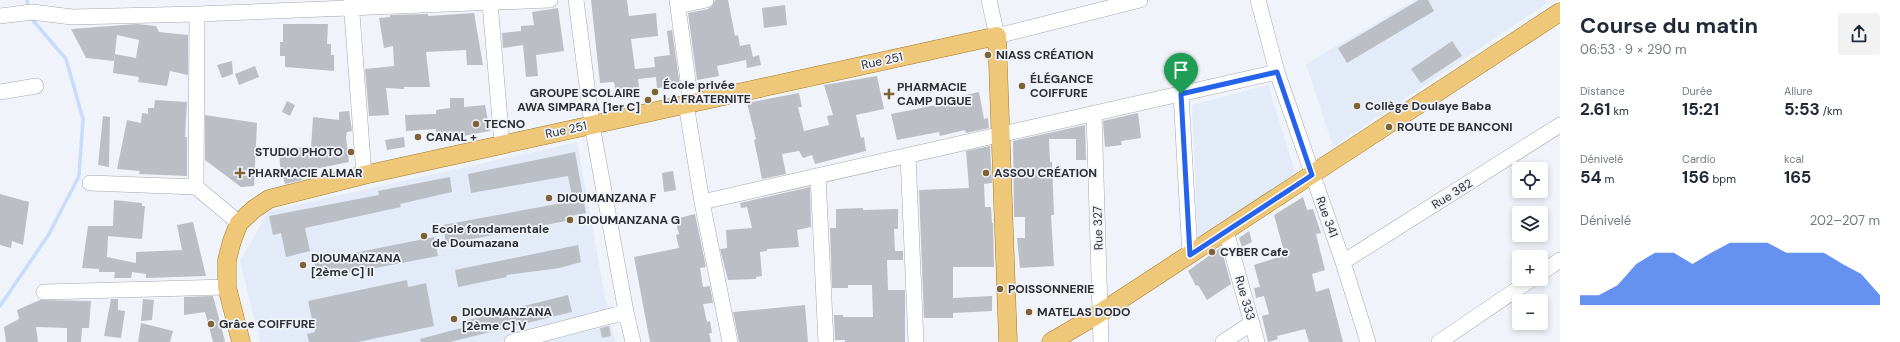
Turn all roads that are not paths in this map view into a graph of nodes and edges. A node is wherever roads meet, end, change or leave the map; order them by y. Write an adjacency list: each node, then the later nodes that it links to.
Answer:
1 (550, 0): 7 (street)
2 (576, 0): 20 (street)
3 (706, 0): 8 (street)
4 (989, 0): 13 (street)
5 (1140, 0): 13 (street)
6 (1258, 0): 14 (street, Rue 341)
7 (490, 3): 9 (street); 23 (street)
8 (677, 3): 18 (street)
9 (351, 4): 12 (street); 25 (street)
10 (16, 11): 12 (street)
11 (1560, 12): 26 (main road)
12 (197, 14): 29 (street)
13 (997, 36): 18 (main road, Rue 251); 22 (main road)
14 (1277, 72): 17 (street); 26 (street, Rue 341)
15 (36, 86): 16 (street)
16 (0, 92)
17 (1181, 94): 19 (street); 33 (street)
18 (688, 103): 20 (main road, Rue 251); 30 (street)
19 (1094, 113): 22 (street); 41 (street, Rue 327)
20 (592, 124): 23 (main road, Rue 251); 40 (street)
21 (1560, 125): 35 (street, Rue 382)
22 (1001, 134): 24 (street); 49 (main road)
23 (502, 144): 25 (main road, Rue 251)
24 (908, 155): 27 (street); 48 (street)
25 (364, 175): 31 (main road, Rue 251)
26 (1312, 175): 32 (main road); 35 (street, Rue 341)
27 (818, 176): 30 (street); 47 (street)
28 (90, 183): 29 (street)
29 (196, 187): 31 (street)
30 (702, 202): 46 (street)
31 (239, 223): 38 (main road, Rue 251)
32 (1226, 231): 33 (main road); 42 (street, Rue 333)
33 (1190, 255): 41 (main road)
34 (1560, 260): 36 (street)
35 (1343, 262): 54 (street, Rue 341)
36 (1548, 268)
37 (1522, 286): 55 (street)
38 (227, 288): 39 (street); 43 (main road, Rue 251)
39 (44, 292)
40 (626, 312): 44 (street); 45 (street)
41 (1100, 313): 50 (main road); 51 (street, Rue 327)
42 (1252, 323): 52 (street); 53 (street, Rue 333)
43 (241, 342)
44 (512, 342)
45 (634, 342)
46 (730, 342)
47 (826, 342)
48 (916, 342)
49 (1008, 342)
50 (1051, 342)
51 (1101, 342)
52 (1223, 342)
53 (1257, 342)
54 (1368, 342)
55 (1439, 342)

